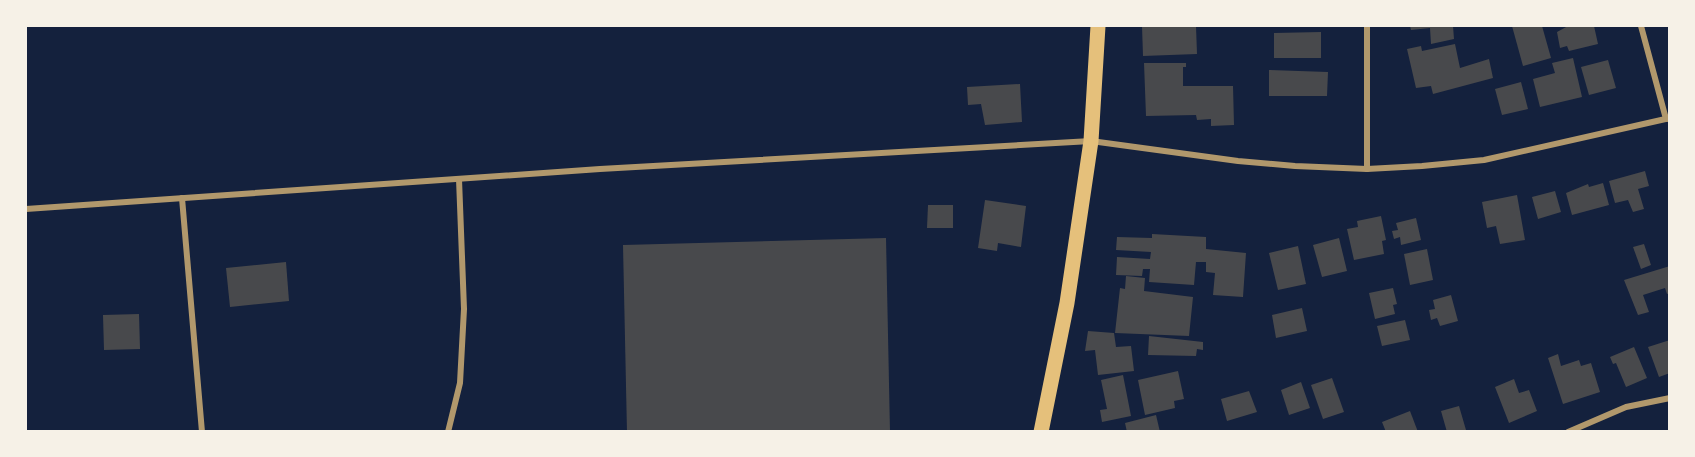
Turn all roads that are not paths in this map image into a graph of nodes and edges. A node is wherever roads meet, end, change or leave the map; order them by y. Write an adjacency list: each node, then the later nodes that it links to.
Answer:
1 (1098, 26): 5 (main road)
2 (1367, 26): 6 (street)
3 (1641, 26): 4 (street)
4 (1668, 118): 6 (street)
5 (1091, 141): 6 (street); 7 (street); 13 (main road)
6 (1368, 169)
7 (459, 179): 8 (street); 12 (street)
8 (182, 198): 9 (street); 11 (street)
9 (26, 209)
10 (1670, 398): 14 (street)
11 (202, 432)
12 (448, 432)
13 (1041, 432)
14 (1568, 432)

